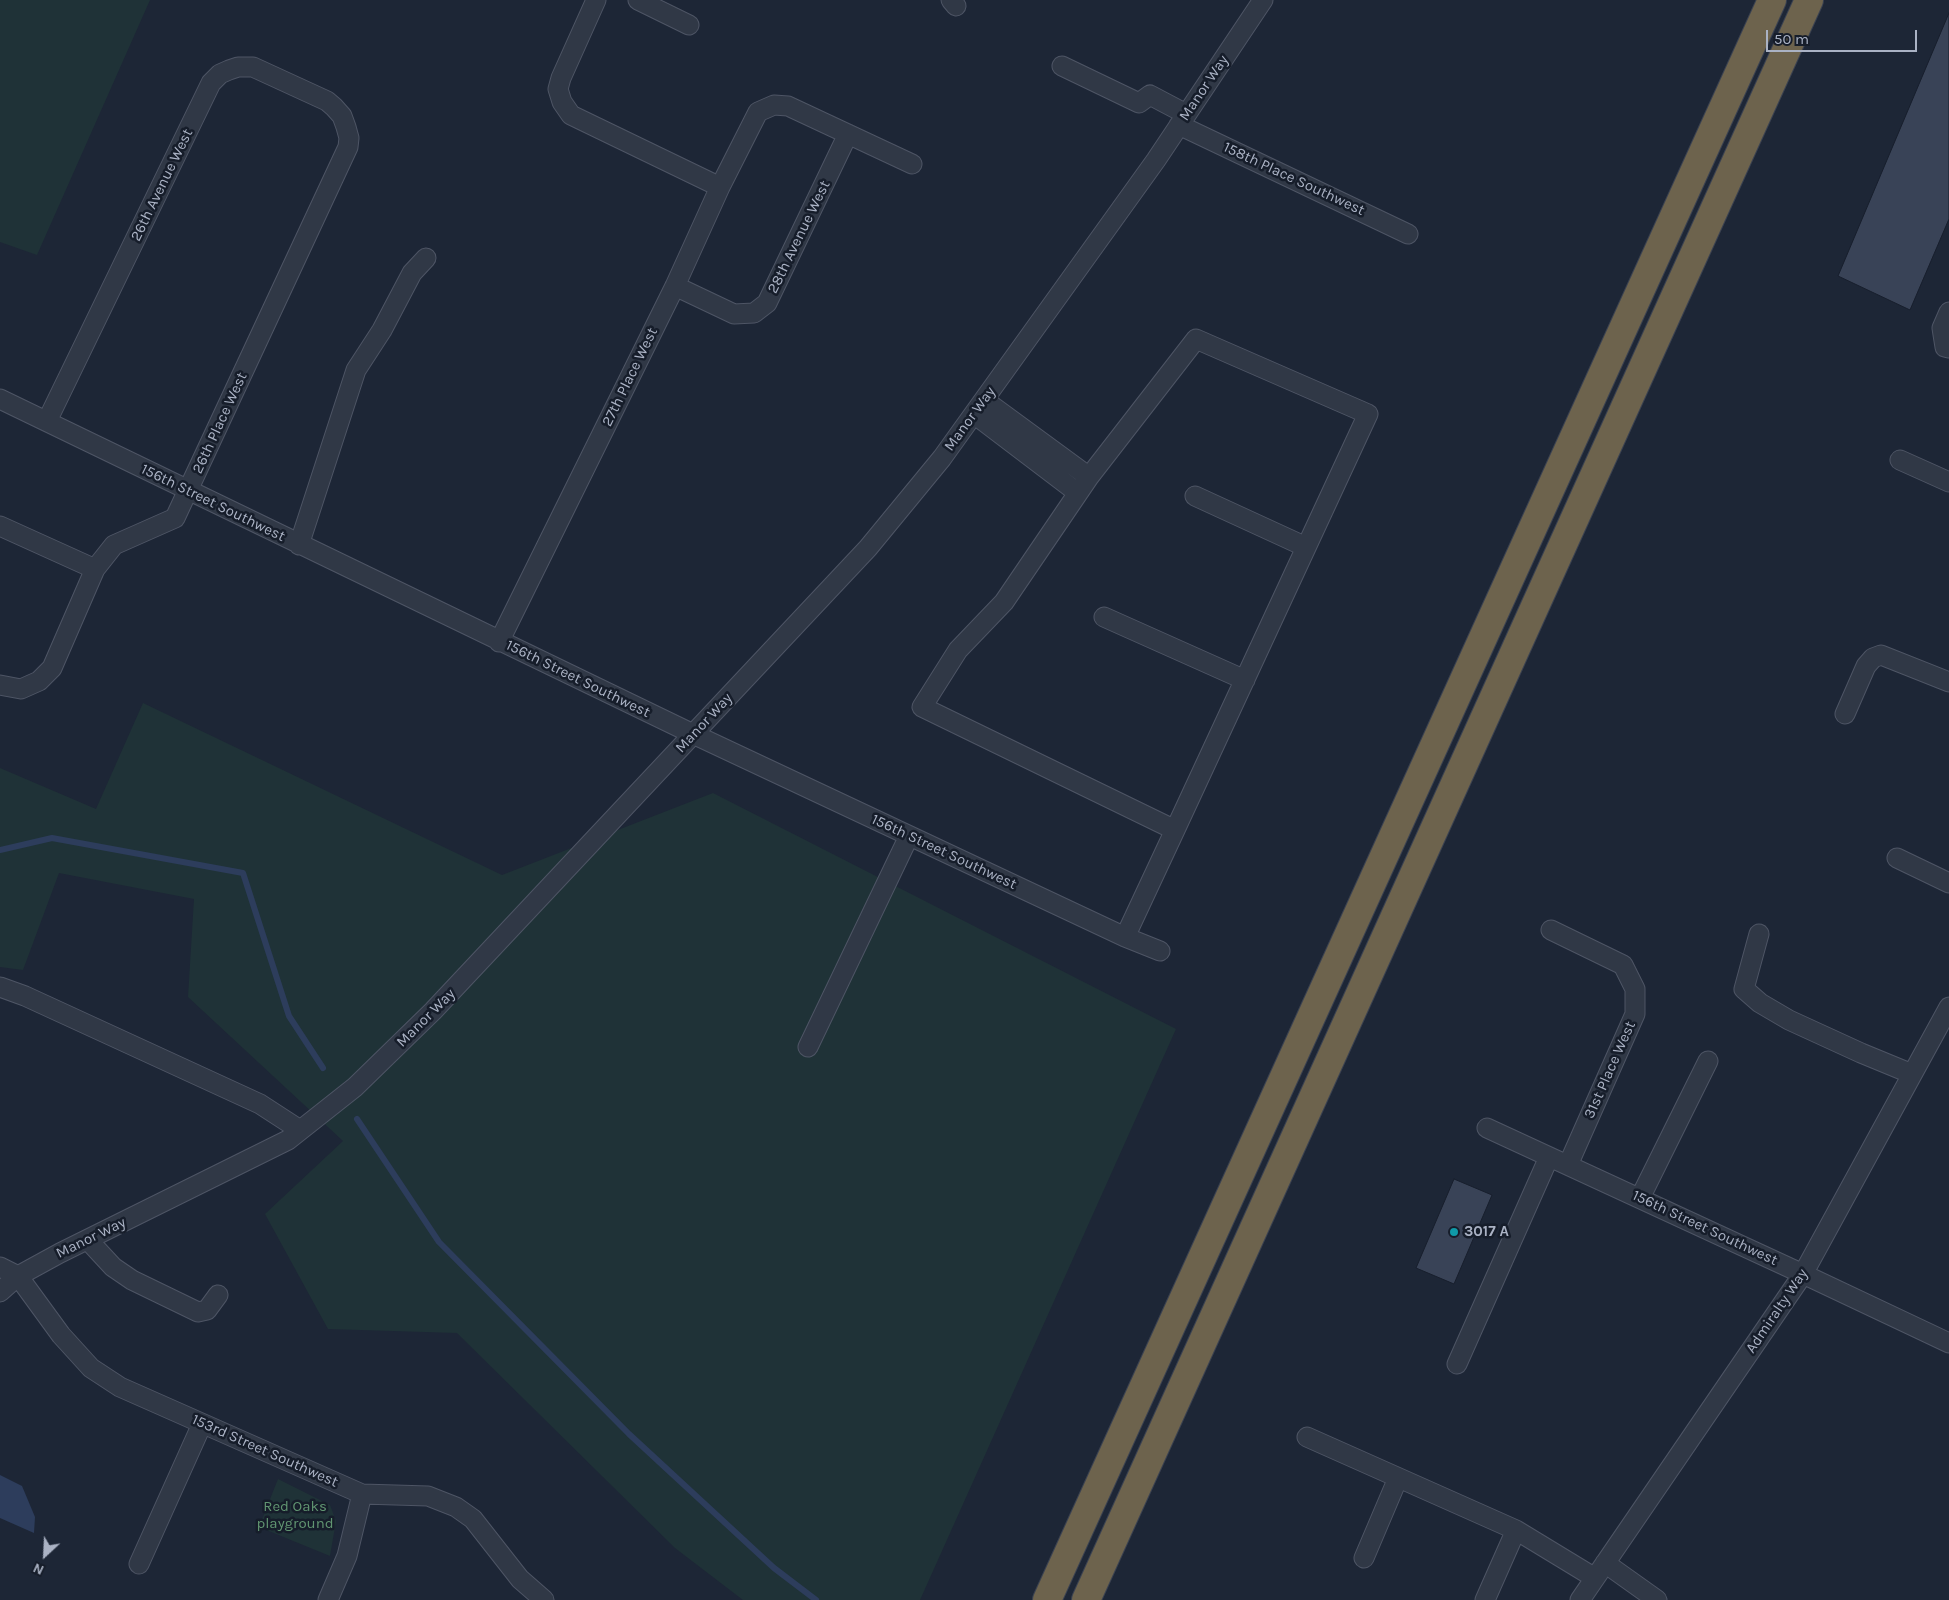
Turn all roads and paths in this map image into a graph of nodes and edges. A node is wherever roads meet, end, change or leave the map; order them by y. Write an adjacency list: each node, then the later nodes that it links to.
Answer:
1 (596, 0): 12 (street)
2 (638, 0): 6 (street)
3 (1262, 0): 9 (street, Manor Way)
4 (1772, 0): 74 (highway)
5 (1808, 0): 75 (highway)
6 (689, 25)
7 (1062, 66): 9 (street, 158th Place Southwest)
8 (342, 116): 20 (street, 26th Avenue West); 24 (street, 26th Place West)
9 (1183, 120): 13 (street, 158th Place Southwest); 19 (street, Manor Way)
10 (848, 134): 11 (street); 12 (street, 27th Place West); 15 (street, 28th Avenue West)
11 (912, 164)
12 (720, 188): 15 (street, 27th Place West)
13 (1408, 234)
14 (426, 258): 28 (street)
15 (675, 286): 32 (street, 27th Place West)
16 (1949, 312): 17 (street)
17 (1949, 348)
18 (0, 399): 20 (street, 156th Street Southwest)
19 (979, 407): 22 (street); 25 (street); 37 (street, Manor Way)
20 (47, 421): 24 (street, 156th Street Southwest)
21 (1900, 460): 23 (street)
22 (1089, 477): 25 (street); 29 (street)
23 (1949, 482)
24 (188, 491): 28 (street, 156th Street Southwest); 30 (street, 26th Place West)
25 (1078, 492): 38 (street)
26 (1195, 496): 29 (street)
27 (0, 526): 30 (street)
28 (298, 544): 32 (street, 156th Street Southwest)
29 (1306, 547): 34 (street)
30 (95, 569): 35 (street, 26th Place West)
31 (1104, 617): 34 (street)
32 (499, 642): 37 (street, 156th Street Southwest)
33 (1940, 678): 36 (street)
34 (1245, 680): 38 (street)
35 (2, 685)
36 (1845, 714)
37 (693, 734): 39 (street, 156th Street Southwest); 52 (street, Manor Way)
38 (1175, 830): 44 (street)
39 (909, 836): 44 (street, 156th Street Southwest); 48 (street)
40 (1897, 858): 41 (street)
41 (1949, 883)
42 (1551, 930): 54 (street, 31st Place West)
43 (1760, 934): 50 (street)
44 (1124, 937): 45 (street, 156th Street Southwest)
45 (1160, 951)
46 (0, 987): 52 (street)
47 (1949, 1007): 50 (street, Admiralty Way)
48 (808, 1047)
49 (1708, 1062): 55 (street)
50 (1912, 1074): 58 (street, Admiralty Way)
51 (1487, 1128): 53 (street, 156th Street Southwest)
52 (300, 1130): 56 (street, Manor Way)
53 (1549, 1156): 54 (street, 156th Street Southwest); 63 (street)
54 (1568, 1165): 55 (street, 156th Street Southwest)
55 (1640, 1198): 58 (street, 156th Street Southwest)
56 (88, 1240): 59 (street, Manor Way); 61 (street)
57 (0, 1267): 59 (street, 153rd Street Southwest)
58 (1803, 1274): 62 (street, 156th Street Southwest); 71 (street, Admiralty Way)
59 (18, 1276): 60 (street, Manor Way); 64 (street, 153rd Street Southwest)
60 (0, 1292)
61 (218, 1295)
62 (1949, 1343)
63 (1457, 1364)
64 (202, 1424): 67 (street, 153rd Street Southwest); 70 (street)
65 (1307, 1437): 66 (street)
66 (1398, 1478): 68 (street); 69 (street)
67 (362, 1494): 72 (street); 73 (street, 153rd Street Southwest)
68 (1516, 1530): 71 (street); 76 (street)
69 (1364, 1558)
70 (139, 1564)
71 (1600, 1570): 77 (street, Admiralty Way); 78 (street)
72 (328, 1600)
73 (543, 1600)
74 (1047, 1600)
75 (1086, 1600)
76 (1485, 1600)
77 (1580, 1600)
78 (1657, 1600)

